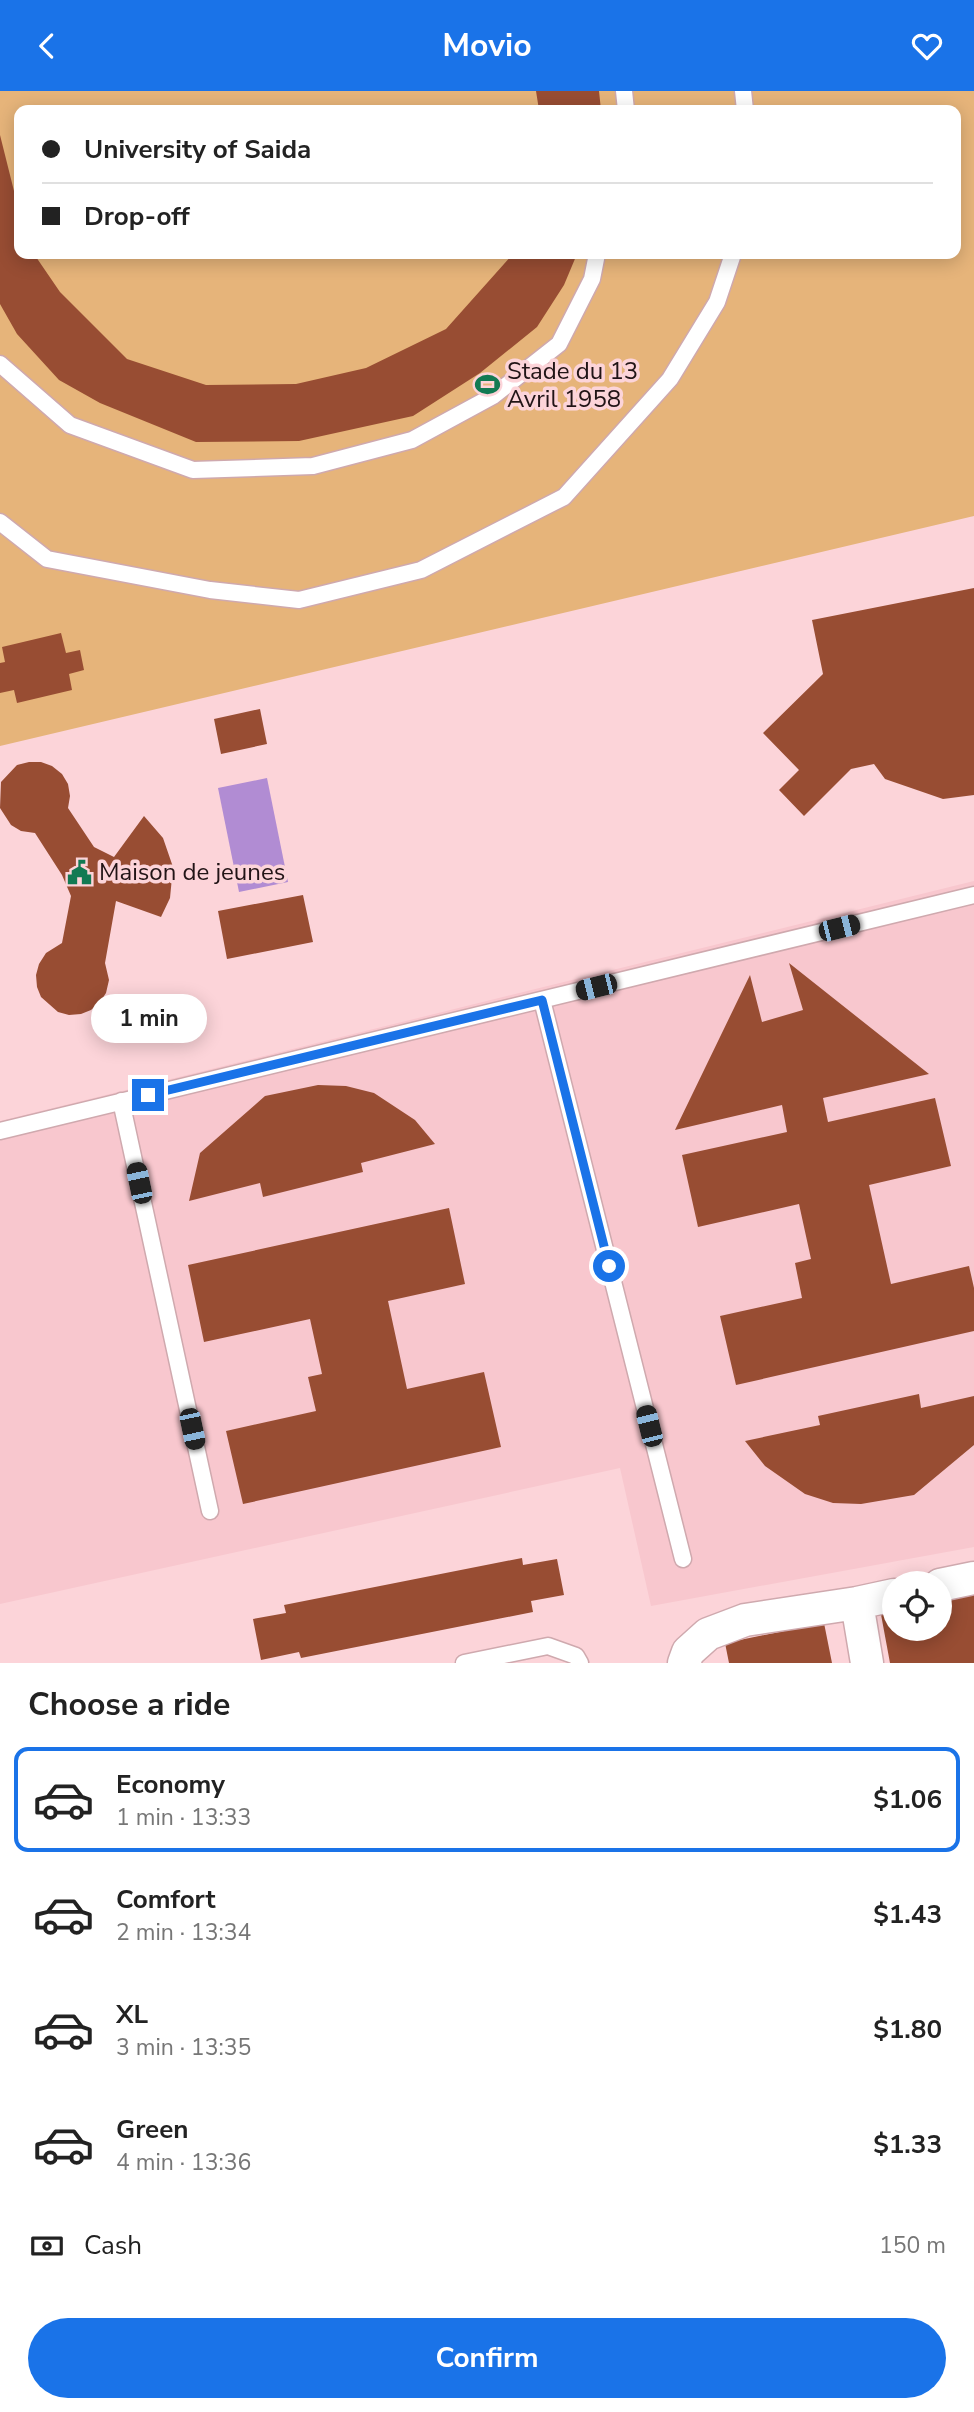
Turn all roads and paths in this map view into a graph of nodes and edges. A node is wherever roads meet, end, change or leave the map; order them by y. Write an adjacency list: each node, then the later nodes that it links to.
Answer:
1 (596, 259): 3 (lane)
2 (731, 259): 4 (lane)
3 (0, 365)
4 (0, 522)
5 (974, 895): 6 (lane)
6 (542, 1000): 7 (lane); 10 (lane)
7 (121, 1101): 8 (lane); 9 (lane)
8 (0, 1131)
9 (210, 1511)
10 (683, 1559)
11 (974, 1578): 12 (street)
12 (952, 1583)
13 (882, 1598): 14 (street)
14 (857, 1603): 17 (street); 18 (street)
15 (464, 1663): 16 (lane)
16 (580, 1663)
17 (684, 1663)
18 (866, 1663)

